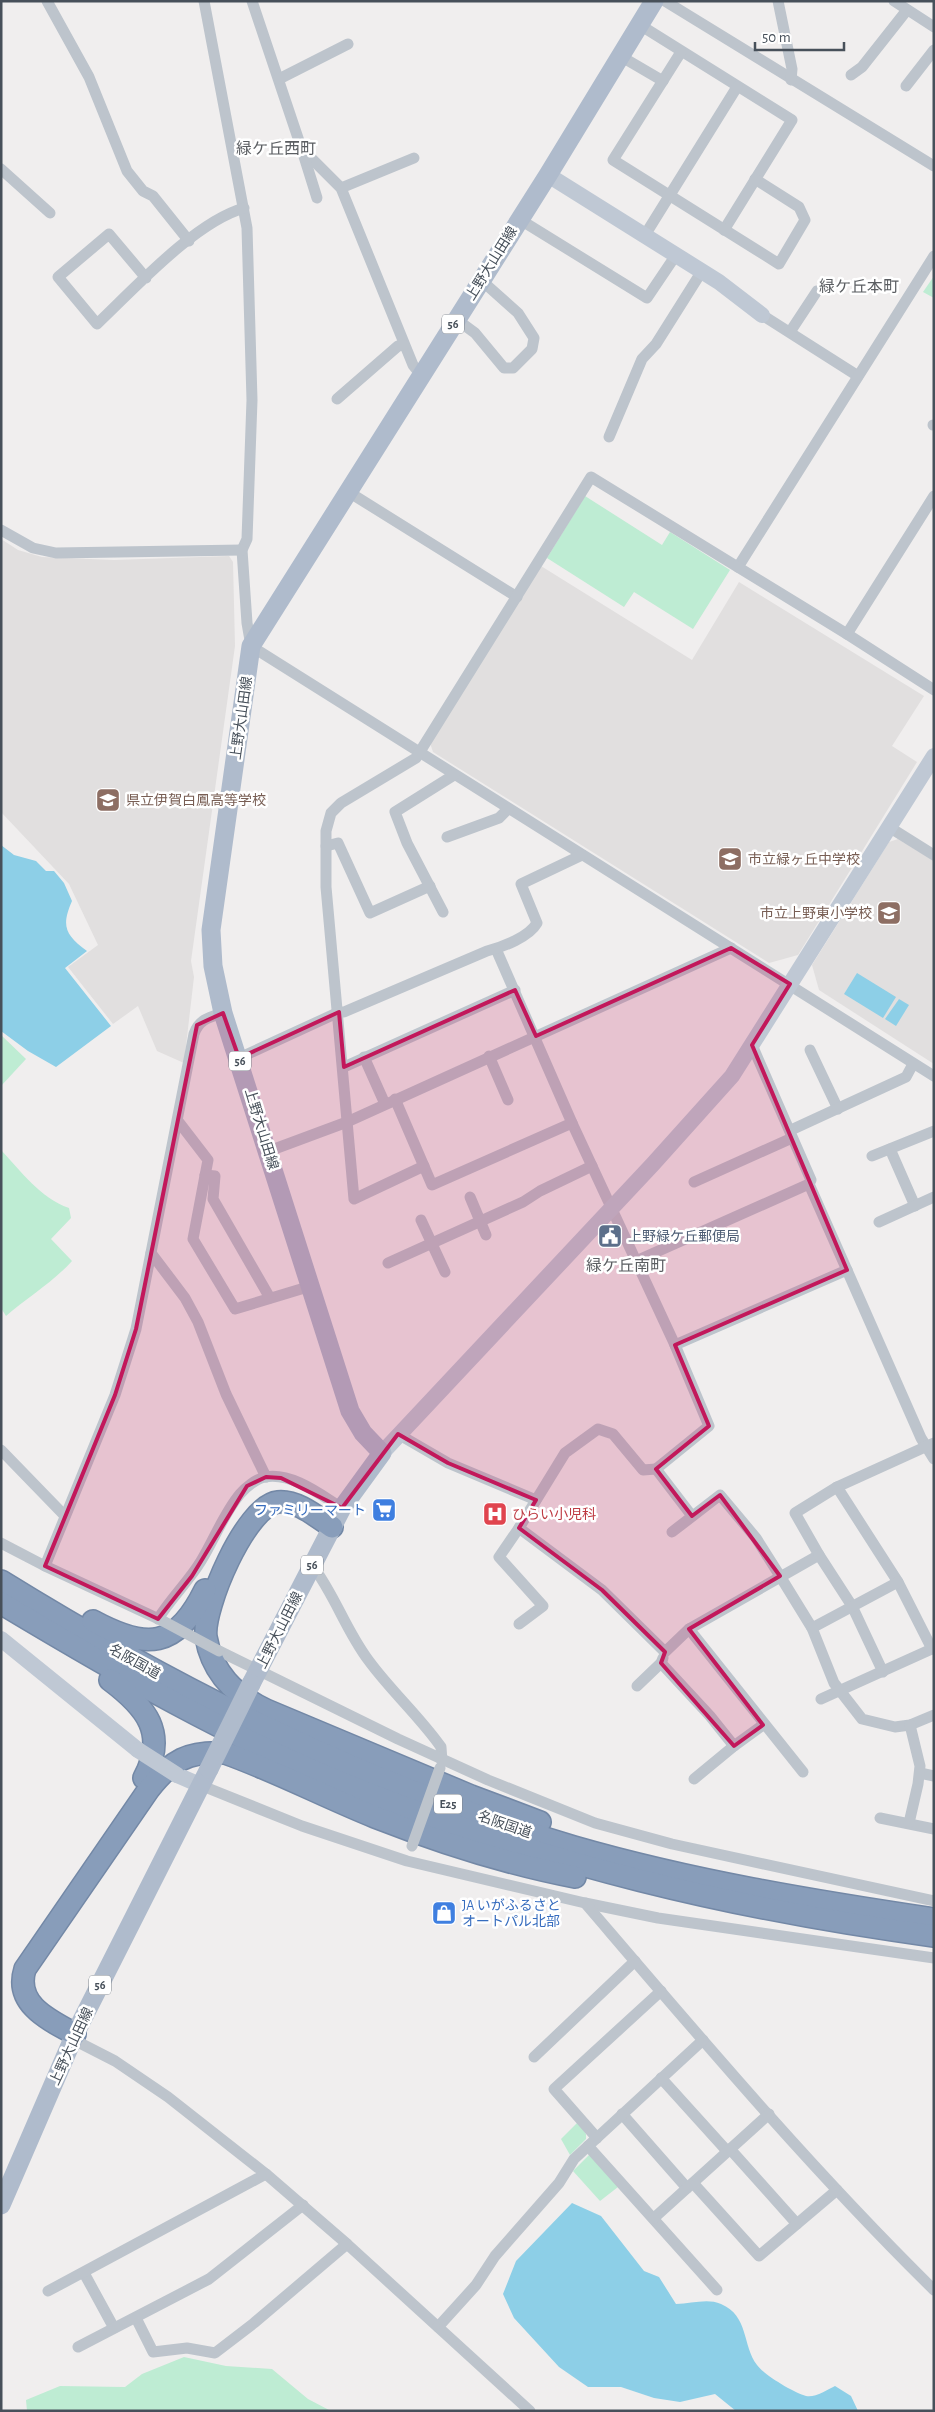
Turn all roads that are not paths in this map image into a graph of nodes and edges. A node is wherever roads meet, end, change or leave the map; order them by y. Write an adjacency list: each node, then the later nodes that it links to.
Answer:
1 (47, 1): 35 (street)
2 (204, 1): 30 (street)
3 (252, 1): 16 (street)
4 (654, 1): 9 (main road, 上野大山田線 / 56)
5 (665, 1): 17 (street)
6 (778, 1): 17 (street)
7 (894, 1): 8 (street)
8 (907, 10): 10 (street); 15 (street)
9 (640, 25): 13 (street); 14 (main road, 上野大山田線 / 56)
10 (934, 28)
11 (348, 44): 16 (street)
12 (934, 50): 19 (street)
13 (681, 52): 18 (street); 20 (street)
14 (622, 57): 18 (street); 25 (main road, 上野大山田線 / 56)
15 (851, 75)
16 (279, 79): 21 (street)
17 (792, 80): 23 (street)
18 (663, 81): 28 (street)
19 (906, 86)
20 (737, 87): 26 (street); 28 (street)
21 (299, 141): 27 (street); 29 (street)
22 (414, 158): 27 (street)
23 (934, 166)
24 (1, 169): 31 (street)
25 (548, 175): 32 (main road, 上野大山田線 / 56); 34 (street)
26 (755, 179): 33 (street); 33 (street)
27 (341, 188): 45 (street)
28 (669, 195): 33 (street); 34 (street)
29 (317, 198)
30 (244, 208): 35 (street); 53 (street)
31 (50, 213)
32 (519, 219): 36 (street); 40 (main road, 上野大山田線 / 56)
33 (724, 230)
34 (645, 235): 36 (street)
35 (189, 241): 39 (street)
36 (676, 255): 38 (street)
37 (934, 256): 47 (street)
38 (702, 271): 42 (street); 49 (street)
39 (146, 278): 39 (street)
40 (481, 280): 43 (main road, 上野大山田線 / 56); 43 (street)
41 (817, 291): 44 (street)
42 (762, 315): 44 (street)
43 (456, 319): 46 (main road, 上野大山田線 / 56)
44 (790, 332): 47 (street)
45 (404, 345): 46 (street); 48 (street)
46 (421, 375): 50 (main road, 上野大山田線 / 56)
47 (858, 376): 54 (street)
48 (337, 400)
49 (609, 437)
50 (347, 491): 55 (street); 57 (main road, 上野大山田線 / 56)
51 (934, 496): 56 (street)
52 (1, 530): 53 (street)
53 (242, 550): 57 (street)
54 (738, 567): 55 (street); 56 (street)
55 (517, 597): 59 (street)
56 (847, 634): 58 (street)
57 (251, 646): 59 (street); 75 (main road, 上野大山田線 / 56)
58 (934, 690)
59 (419, 753): 61 (street); 65 (street)
60 (934, 756): 63 (street)
61 (454, 775): 62 (street); 68 (street)
62 (508, 809): 64 (street); 66 (street)
63 (889, 827): 67 (street); 72 (street)
64 (447, 837)
65 (326, 846): 68 (street); 74 (street)
66 (582, 855): 70 (street); 71 (street)
67 (934, 855)
68 (430, 886): 69 (street)
69 (443, 912)
70 (731, 948): 72 (street); 76 (street)
71 (496, 949): 73 (street); 74 (street)
72 (790, 984): 77 (street); 82 (street)
73 (515, 990): 76 (street); 80 (street)
74 (338, 1012): 81 (street); 83 (street)
75 (224, 1013): 81 (main road, 上野大山田線 / 56); 88 (street)
76 (536, 1036): 79 (street); 90 (street)
77 (752, 1045): 92 (street); 104 (street)
78 (810, 1050): 87 (street)
79 (488, 1056): 85 (street); 86 (street)
80 (364, 1057): 83 (street); 86 (street)
81 (239, 1058): 94 (main road, 上野大山田線 / 56)
82 (913, 1064): 84 (street); 87 (street)
83 (344, 1067): 89 (street)
84 (934, 1076)
85 (508, 1100)
86 (390, 1102): 89 (street); 96 (street)
87 (838, 1109): 92 (street)
88 (178, 1121): 98 (street); 110 (street)
89 (348, 1122): 94 (street); 96 (street)
90 (572, 1122): 96 (street); 97 (street)
91 (934, 1131): 93 (street)
92 (792, 1134): 99 (street); 100 (street)
93 (890, 1149): 95 (street); 103 (street)
94 (269, 1152): 115 (main road, 上野大山田線 / 56)
95 (872, 1156)
96 (424, 1166)
97 (592, 1166): 104 (street); 106 (street)
98 (205, 1175): 116 (street); 116 (street)
99 (694, 1182)
100 (809, 1184): 111 (street); 113 (street)
101 (470, 1197): 106 (street)
102 (934, 1197): 103 (street)
103 (914, 1206): 107 (street)
104 (611, 1208): 111 (street); 118 (street)
105 (421, 1220): 109 (street)
106 (480, 1221): 108 (street); 109 (street)
107 (879, 1222)
108 (486, 1235)
109 (431, 1243): 112 (street); 114 (street)
110 (151, 1253): 124 (street); 127 (street)
111 (636, 1261): 117 (street)
112 (388, 1263)
113 (848, 1270): 117 (street); 119 (street)
114 (445, 1272)
115 (310, 1286): 116 (street); 121 (main road, 上野大山田線 / 56)
116 (270, 1298)
117 (675, 1345): 123 (street)
118 (398, 1434): 121 (street); 126 (street)
119 (930, 1445): 122 (street); 125 (street)
120 (1, 1450): 127 (street)
121 (382, 1453): 129 (main road, 上野大山田線 / 56)
122 (934, 1459)
123 (656, 1469): 126 (street); 128 (street)
124 (266, 1477): 129 (street); 143 (street)
125 (837, 1487): 133 (street); 139 (street)
126 (536, 1500): 130 (street)
127 (65, 1516): 135 (street)
128 (692, 1516): 131 (street); 137 (street)
129 (337, 1517): 134 (main road, 上野大山田線 / 56); 136 (highway); 173 (highway)
130 (520, 1528): 144 (street); 149 (street)
131 (672, 1532)
132 (1, 1543): 135 (street)
133 (819, 1555): 137 (street); 141 (street)
134 (312, 1565): 152 (main road, 上野大山田線 / 56); 160 (street)
135 (45, 1566): 143 (street)
136 (1, 1569)
137 (780, 1576): 145 (street); 146 (street)
138 (1, 1581): 173 (highway, 名阪国道 / E25)
139 (898, 1582): 141 (street); 148 (street)
140 (1, 1603): 170 (highway, 名阪国道 / E25)
141 (852, 1606): 145 (street); 151 (street)
142 (1, 1611): 179 (highway)
143 (161, 1620): 152 (street, bridge)
144 (519, 1624)
145 (812, 1628): 154 (street)
146 (689, 1629): 149 (street); 157 (street)
147 (1, 1639): 164 (street, bridge)
148 (933, 1648): 151 (street)
149 (665, 1652): 150 (street)
150 (661, 1663): 153 (street); 159 (street)
151 (883, 1672): 154 (street)
152 (255, 1677): 160 (street); 164 (main road, 上野大山田線 / 56, bridge)
153 (637, 1686)
154 (840, 1691): 155 (street); 158 (street)
155 (821, 1699)
156 (934, 1715): 158 (street)
157 (763, 1725): 159 (street); 161 (street)
158 (910, 1725): 162 (street)
159 (734, 1746): 165 (street)
160 (442, 1763): 169 (street, bridge); 171 (street)
161 (803, 1772)
162 (920, 1773): 163 (street); 167 (street)
163 (934, 1776)
164 (205, 1777): 169 (street); 179 (main road, 上野大山田線 / 56)
165 (694, 1779)
166 (880, 1818): 167 (street)
167 (909, 1823): 168 (street)
168 (934, 1829)
169 (407, 1861): 172 (street)
170 (720, 1901): 175 (highway, 名阪国道 / E25); 179 (highway)
171 (934, 1901)
172 (585, 1903): 176 (street); 177 (street)
173 (860, 1908): 174 (highway, 名阪国道 / E25)
174 (934, 1919)
175 (934, 1936)
176 (934, 1958)
177 (635, 1961): 178 (street); 181 (street)
178 (661, 1991): 180 (street); 185 (street)
179 (74, 2037): 188 (street); 191 (main road, 上野大山田線 / 56)
180 (703, 2040): 182 (street); 184 (street)
181 (534, 2057)
182 (661, 2078): 183 (street); 187 (street)
183 (622, 2114): 185 (street); 189 (street)
184 (769, 2114): 187 (street); 190 (street)
185 (597, 2138): 186 (street)
186 (588, 2146): 193 (street); 202 (street)
187 (729, 2150): 189 (street); 194 (street)
188 (266, 2174): 192 (street); 196 (street)
189 (690, 2185): 193 (street); 194 (street)
190 (837, 2190): 194 (street); 198 (street)
191 (1, 2205)
192 (303, 2205): 195 (street); 200 (street)
193 (654, 2218): 197 (street)
194 (797, 2224)
195 (347, 2244): 200 (street); 202 (street)
196 (84, 2273): 199 (street); 201 (street)
197 (717, 2290)
198 (934, 2290)
199 (48, 2291)
200 (136, 2318): 201 (street)
201 (114, 2328): 203 (street)
202 (438, 2328): 204 (street)
203 (78, 2347)
204 (530, 2411)

